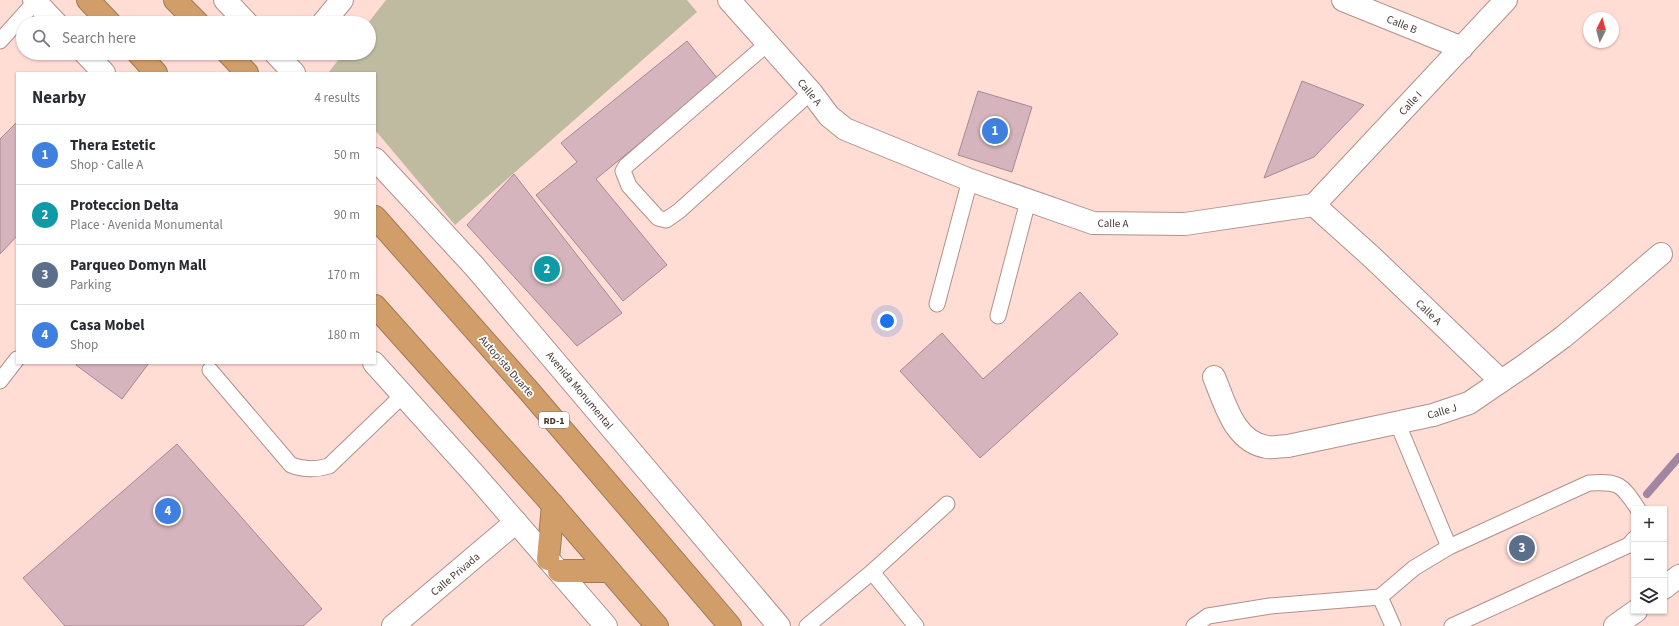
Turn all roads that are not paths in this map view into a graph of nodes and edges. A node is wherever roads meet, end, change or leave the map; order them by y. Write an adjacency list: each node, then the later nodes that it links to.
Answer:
1 (88, 0): 11 (highway)
2 (175, 0): 12 (highway)
3 (226, 0): 13 (street)
4 (342, 0): 14 (street)
5 (729, 0): 17 (street, Calle A)
6 (1343, 0): 18 (street, Calle B)
7 (1506, 0): 18 (street, Calle I)
8 (34, 1): 9 (lane); 10 (street)
9 (19, 16)
10 (49, 16)
11 (103, 16)
12 (191, 16)
13 (241, 16)
14 (329, 16)
15 (16, 20): 16 (lane)
16 (3, 33)
17 (767, 44): 25 (street, Calle A); 25 (lane)
18 (1462, 48): 29 (street, Calle I)
19 (91, 60): 22 (street)
20 (144, 60): 23 (highway)
21 (235, 60): 24 (highway)
22 (100, 71)
23 (155, 72)
24 (246, 72)
25 (811, 92): 27 (street, Calle A)
26 (376, 161): 60 (street, Avenida Monumental)
27 (970, 180): 28 (street, Calle A); 32 (lane)
28 (1028, 201): 29 (street, Calle A); 34 (lane)
29 (1314, 206): 40 (street, Calle A)
30 (376, 218): 59 (highway, Autopista Duarte / RD-1)
31 (1661, 254): 40 (street, Calle J)
32 (937, 304)
33 (376, 307): 44 (highway)
34 (998, 316)
35 (16, 360): 39 (lane)
36 (375, 364): 41 (street)
37 (210, 370): 41 (lane)
38 (1214, 377): 42 (street, Calle J)
39 (0, 381)
40 (1501, 381): 42 (street, Calle J)
41 (403, 395): 46 (street)
42 (1397, 422): 48 (lane)
43 (947, 504): 51 (lane)
44 (553, 505): 49 (highway); 50 (highway)
45 (1636, 506): 48 (lane)
46 (516, 522): 49 (street); 56 (street, Calle Privada)
47 (1632, 542): 65 (lane)
48 (1449, 547): 54 (lane)
49 (553, 565): 50 (highway); 57 (street)
50 (609, 571): 58 (highway)
51 (872, 572): 61 (lane); 62 (lane)
52 (1679, 576): 53 (street)
53 (1667, 586)
54 (1380, 597): 63 (lane); 64 (lane)
55 (1632, 614): 66 (street)
56 (393, 626)
57 (606, 626)
58 (657, 626)
59 (730, 626)
60 (779, 626)
61 (807, 626)
62 (916, 626)
63 (1194, 626)
64 (1394, 626)
65 (1452, 626)
66 (1615, 626)

